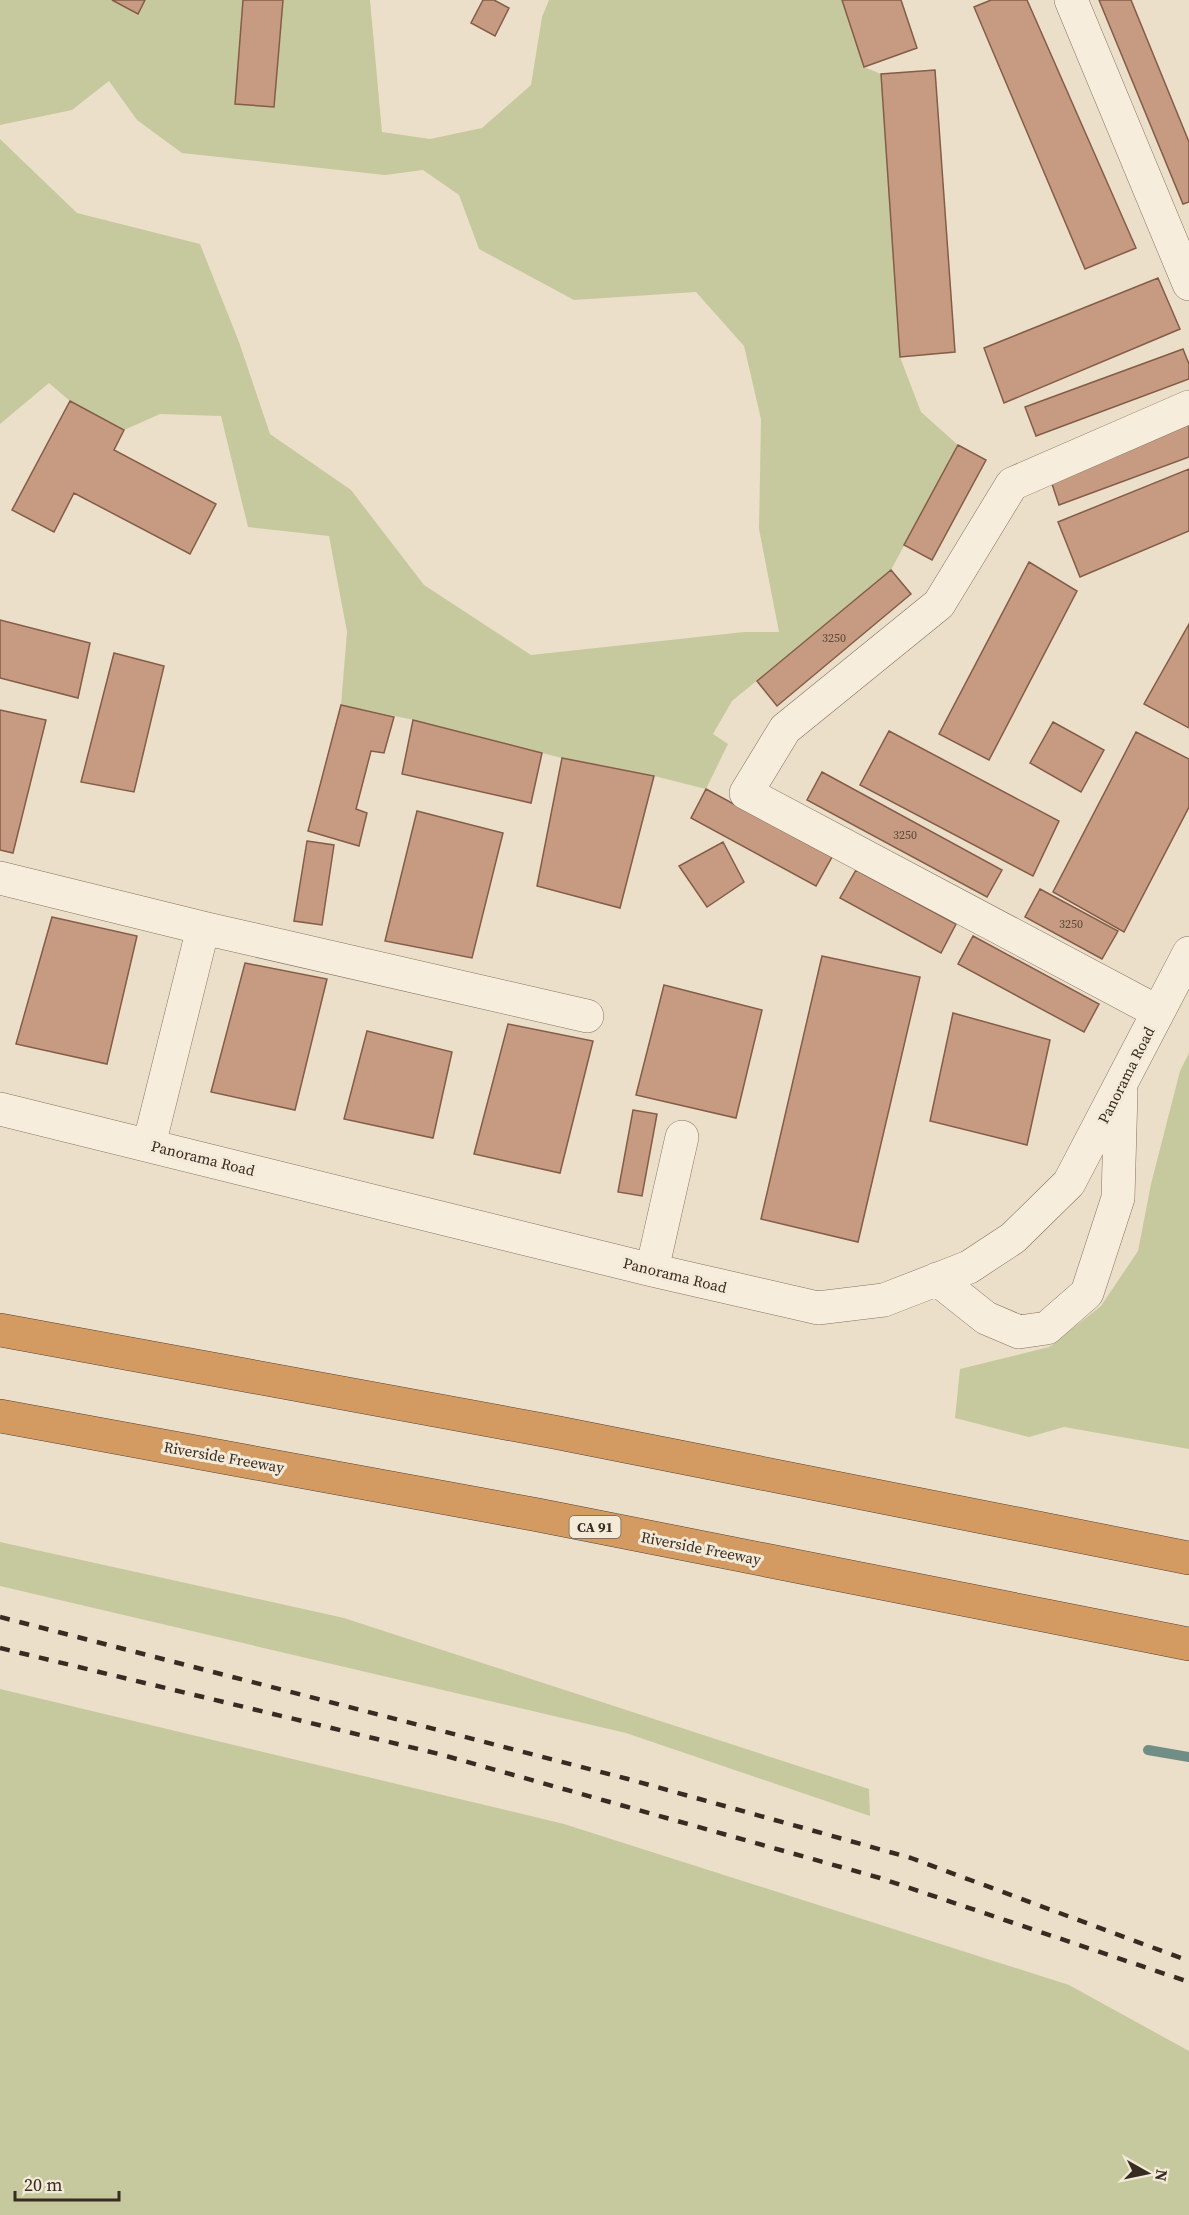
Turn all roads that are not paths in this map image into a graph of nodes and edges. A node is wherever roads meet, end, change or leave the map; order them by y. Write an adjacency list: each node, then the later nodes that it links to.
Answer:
1 (1071, 0): 2 (street)
2 (1189, 284)
3 (1189, 407): 7 (street)
4 (0, 878): 5 (street)
5 (203, 928): 8 (street); 12 (street)
6 (1189, 953): 7 (street, Panorama Road)
7 (1158, 1012): 9 (street, Panorama Road)
8 (587, 1016)
9 (1121, 1083): 14 (street, Panorama Road); 14 (street)
10 (0, 1109): 12 (street, Panorama Road)
11 (682, 1137): 13 (street)
12 (149, 1145): 13 (street, Panorama Road)
13 (652, 1270): 14 (street, Panorama Road)
14 (938, 1279)
15 (0, 1330): 17 (highway)
16 (0, 1416): 18 (highway, Riverside Freeway / CA 91)
17 (1189, 1558)
18 (1189, 1644)

